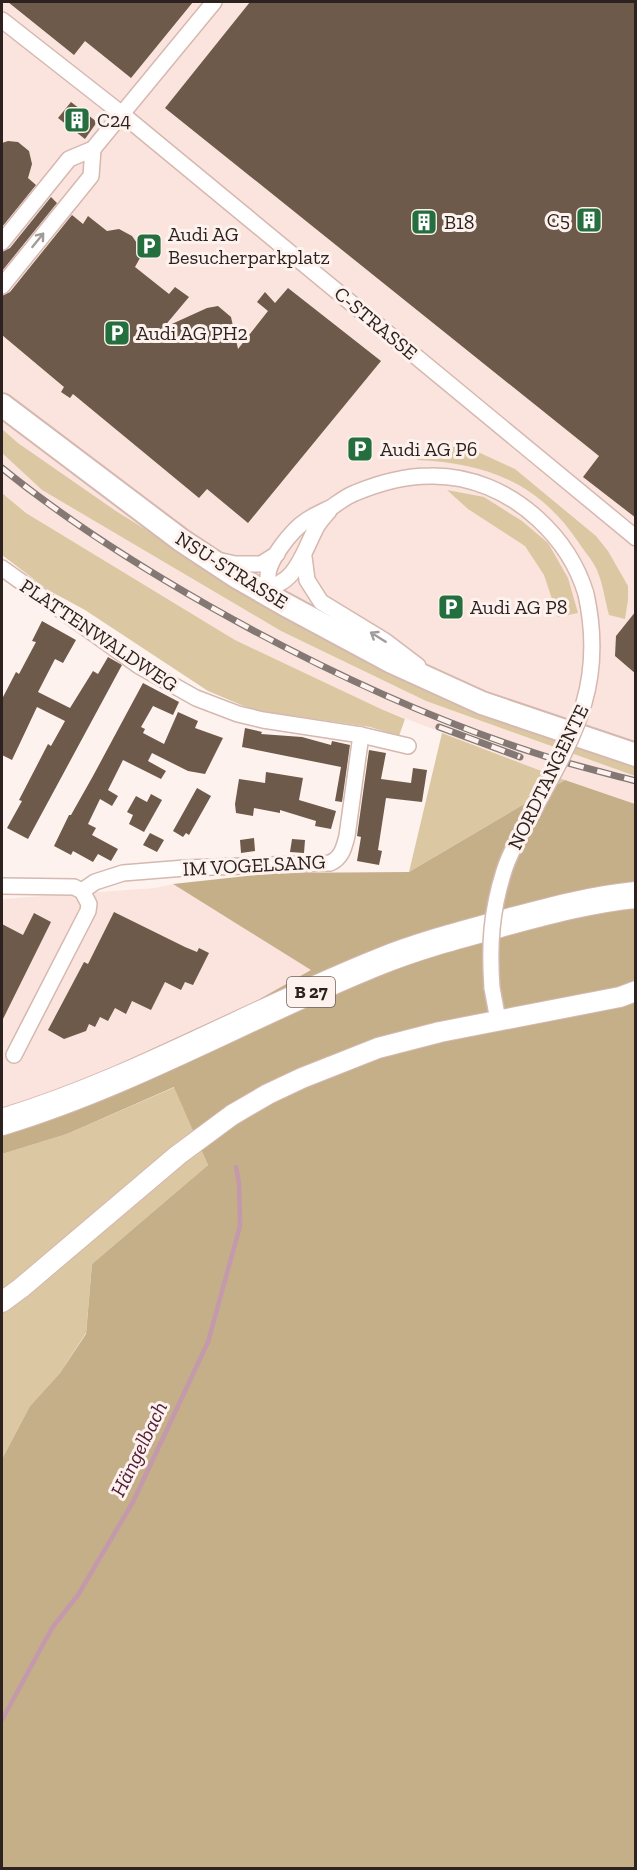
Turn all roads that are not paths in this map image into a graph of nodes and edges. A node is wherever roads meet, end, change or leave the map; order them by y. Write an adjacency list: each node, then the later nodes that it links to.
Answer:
1 (214, 2): 3 (street)
2 (2, 20): 3 (street, C-STRASSE)
3 (122, 114): 4 (street); 9 (street, C-STRASSE)
4 (93, 149): 5 (street); 6 (street, one-way to 4)
5 (2, 242)
6 (2, 286)
7 (2, 405): 12 (main road, NSU-STRASSE)
8 (332, 506): 10 (street, NORDTANGENTE); 11 (street); 23 (street, NORDTANGENTE, bridge)
9 (636, 538)
10 (277, 554): 12 (street); 14 (street)
11 (304, 557): 14 (street); 15 (street, one-way to 11)
12 (209, 558): 14 (main road, NSU-STRASSE)
13 (2, 568): 16 (street, PLATTENWALDWEG)
14 (269, 593): 15 (main road, NSU-STRASSE)
15 (442, 685): 18 (main road, NSU-STRASSE)
16 (361, 735): 17 (street, PLATTENWALDWEG); 20 (street, IM VOGELSANG)
17 (408, 746)
18 (636, 755)
19 (2, 886): 20 (street)
20 (82, 891): 24 (street)
21 (636, 895): 25 (highway, B 27)
22 (636, 992): 23 (street)
23 (498, 1020): 26 (street)
24 (14, 1055)
25 (2, 1122)
26 (59, 1254): 27 (street); 28 (street)
27 (2, 1291)
28 (2, 1302)

